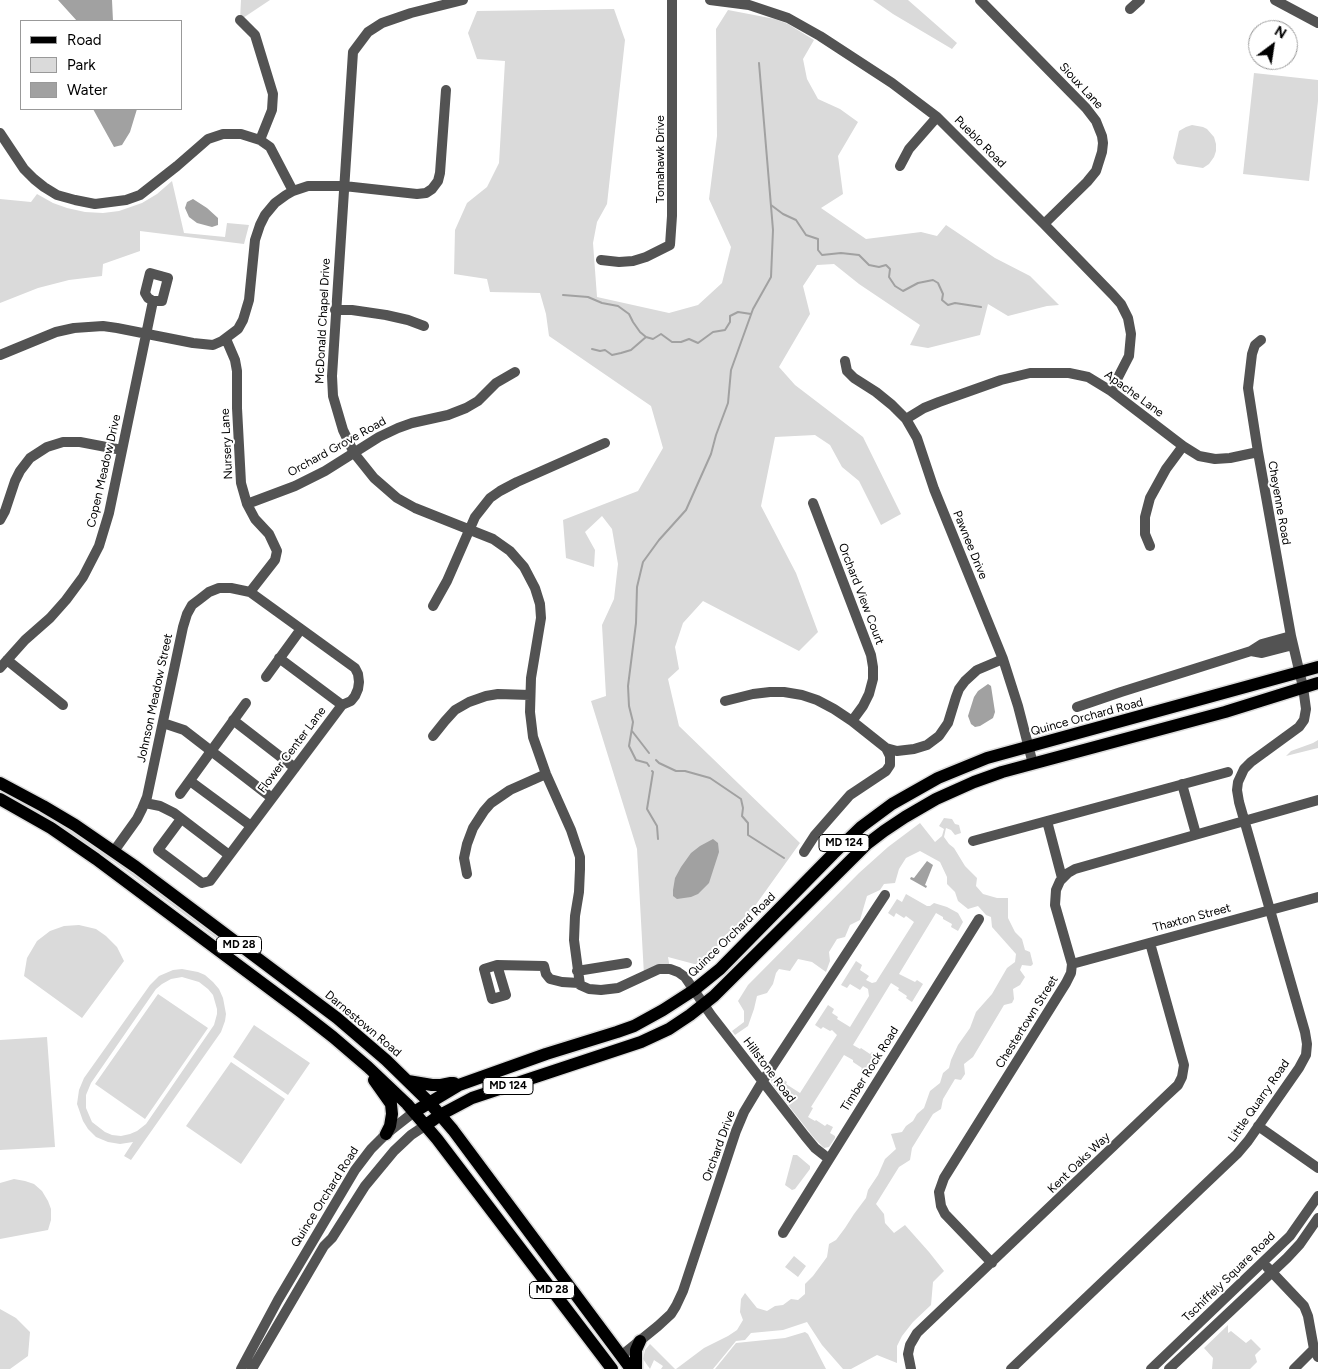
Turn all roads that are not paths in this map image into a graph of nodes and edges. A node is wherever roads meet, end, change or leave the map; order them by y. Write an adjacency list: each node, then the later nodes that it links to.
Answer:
1 (463, 0): 15 (street, McDonald Chapel Drive)
2 (672, 0): 18 (street, Tomahawk Drive)
3 (710, 0): 11 (street, Pueblo Road)
4 (980, 0): 17 (street, Sioux Lane)
5 (1140, 0): 7 (street)
6 (1275, 0): 9 (street)
7 (1130, 9)
8 (240, 20): 13 (street)
9 (1318, 23)
10 (446, 90): 15 (street)
11 (937, 117): 14 (street); 17 (street, Pueblo Road)
12 (0, 133): 13 (street)
13 (260, 140): 16 (street)
14 (900, 166)
15 (344, 186): 16 (street); 20 (street, McDonald Chapel Drive)
16 (293, 191): 23 (street)
17 (1044, 224): 28 (street, Pueblo Road)
18 (601, 260)
19 (153, 301): 22 (street, Copen Meadow Drive)
20 (335, 310): 21 (street); 34 (street, McDonald Chapel Drive)
21 (424, 326)
22 (146, 333): 23 (street); 25 (street); 32 (street, Copen Meadow Drive)
23 (226, 338): 36 (street, Nursery Lane)
24 (1261, 340): 33 (street, Cheyenne Road)
25 (0, 355)
26 (845, 361): 29 (street, Pawnee Drive)
27 (515, 372): 34 (street, Orchard Grove Road)
28 (1111, 391): 29 (street, Apache Lane); 31 (street, Apache Lane)
29 (906, 419): 45 (street, Pawnee Drive)
30 (605, 443): 38 (street)
31 (1183, 446): 33 (street, Apache Lane); 39 (street)
32 (122, 450): 37 (street); 46 (street, Copen Meadow Drive)
33 (1258, 452): 43 (street, Cheyenne Road)
34 (354, 453): 36 (street, Orchard Grove Road); 38 (street, McDonald Chapel Drive)
35 (813, 503): 60 (street, Orchard View Court)
36 (248, 504): 40 (street, Nursery Lane)
37 (0, 520)
38 (469, 529): 41 (street); 53 (street, McDonald Chapel Drive)
39 (1150, 546)
40 (250, 592): 42 (street, Flower Center Lane); 61 (street, Johnson Meadow Street)
41 (433, 606)
42 (301, 629): 44 (street); 57 (street, Flower Center Lane)
43 (1292, 640): 49 (street, Cheyenne Road); 58 (street)
44 (280, 658): 50 (street); 57 (street)
45 (1003, 659): 63 (street, Pawnee Drive); 64 (street)
46 (7, 660): 48 (street, Copen Meadow Drive); 56 (street)
47 (1318, 667): 49 (main road, Quince Orchard Road / MD 124)
48 (0, 668)
49 (1299, 672): 52 (street, Little Quarry Road); 63 (main road, Quince Orchard Road / MD 124)
50 (266, 677)
51 (1318, 683): 52 (main road, Quince Orchard Road / MD 124)
52 (1303, 687): 66 (main road, Quince Orchard Road / MD 124); 80 (street, Little Quarry Road)
53 (530, 695): 62 (street); 69 (street, McDonald Chapel Drive)
54 (725, 701): 60 (street)
55 (246, 703): 59 (street)
56 (63, 705)
57 (342, 705): 67 (street, Flower Center Lane)
58 (1076, 707)
59 (233, 720): 65 (street); 67 (street)
60 (852, 721): 64 (street)
61 (162, 723): 65 (street); 77 (street, Johnson Meadow Street)
62 (433, 736)
63 (1029, 747): 66 (street, Pawnee Drive); 99 (main road, Quince Orchard Road / MD 124)
64 (886, 748): 85 (street)
65 (211, 751): 70 (street); 74 (street)
66 (1033, 764): 100 (main road, Quince Orchard Road / MD 124)
67 (295, 768): 74 (street, Flower Center Lane)
68 (1228, 772): 72 (street)
69 (546, 774): 87 (street); 97 (street, McDonald Chapel Drive)
70 (190, 781): 73 (street); 81 (street)
71 (0, 783): 84 (main road, Darnestown Road / MD 28)
72 (1182, 784): 79 (street); 82 (street)
73 (180, 794)
74 (272, 798): 81 (street, Flower Center Lane)
75 (0, 800): 102 (main road, MD 28)
76 (1318, 800): 80 (street)
77 (145, 803): 78 (street); 84 (street, Johnson Meadow Street)
78 (182, 819): 86 (street); 86 (street)
79 (1046, 821): 83 (street); 88 (street)
80 (1244, 821): 82 (street); 91 (street, Little Quarry Road)
81 (251, 826): 86 (street, Flower Center Lane)
82 (1196, 834): 88 (street)
83 (973, 841)
84 (114, 852): 104 (main road, Darnestown Road / MD 28)
85 (804, 852)
86 (229, 855)
87 (467, 874)
88 (1062, 878): 95 (street)
89 (885, 895): 105 (street, Orchard Drive)
90 (1318, 897): 91 (street, Thaxton Street)
91 (1270, 910): 93 (street, Thaxton Street); 111 (street, Little Quarry Road)
92 (979, 918): 113 (street, Timber Rock Road)
93 (1150, 943): 95 (street, Thaxton Street); 118 (street, Kent Oaks Way)
94 (627, 963): 97 (street)
95 (1072, 964): 118 (street, Chestertown Street)
96 (497, 965): 98 (street)
97 (577, 971): 98 (street, McDonald Chapel Drive)
98 (579, 982): 99 (street)
99 (694, 990): 100 (street, Hillstone Road); 101 (main road, Quince Orchard Road / MD 124)
100 (704, 1005): 103 (main road, Quince Orchard Road / MD 124); 105 (street, Hillstone Road)
101 (577, 1045): 103 (main road); 106 (main road, Quince Orchard Road / MD 124)
102 (368, 1067): 108 (main road, MD 28); 112 (main road)
103 (561, 1069): 109 (main road, Quince Orchard Road / MD 124)
104 (408, 1080): 106 (main road); 107 (main road, Darnestown Road / MD 28)
105 (762, 1082): 113 (street, Hillstone Road); 122 (street, Orchard Drive)
106 (459, 1085): 107 (main road, Quince Orchard Road / MD 124)
107 (429, 1102): 108 (main road, Quince Orchard Road / MD 124); 109 (main road, Darnestown Road / MD 28)
108 (414, 1112): 110 (main road, MD 28); 112 (street, Quince Orchard Road)
109 (440, 1115): 110 (main road, Quince Orchard Road / MD 124); 124 (main road, Darnestown Road / MD 28)
110 (426, 1125): 121 (main road, MD 28); 126 (street, Quince Orchard Road)
111 (1258, 1126): 114 (street); 132 (street, Little Quarry Road)
112 (386, 1134): 125 (street, Quince Orchard Road)
113 (829, 1159): 117 (street, Timber Rock Road)
114 (1318, 1168)
115 (1318, 1196): 119 (street, Tschiffely Square Road)
116 (1318, 1218): 120 (street, Tschiffely Square Road)
117 (783, 1234)
118 (992, 1263): 131 (street, Kent Oaks Way)
119 (1263, 1263): 120 (street); 133 (street, Tschiffely Square Road)
120 (1272, 1272): 123 (street); 134 (street, Tschiffely Square Road)
121 (555, 1294): 124 (main road); 127 (main road, MD 28)
122 (640, 1341): 124 (street, Orchard Drive); 130 (main road)
123 (1316, 1353): 135 (street)
124 (621, 1356): 128 (main road); 129 (main road, Darnestown Road / MD 28)
125 (242, 1369)
126 (252, 1369)
127 (612, 1369)
128 (624, 1369)
129 (631, 1369)
130 (636, 1369)
131 (911, 1369)
132 (1011, 1369)
133 (1151, 1369)
134 (1170, 1369)
135 (1294, 1369)

